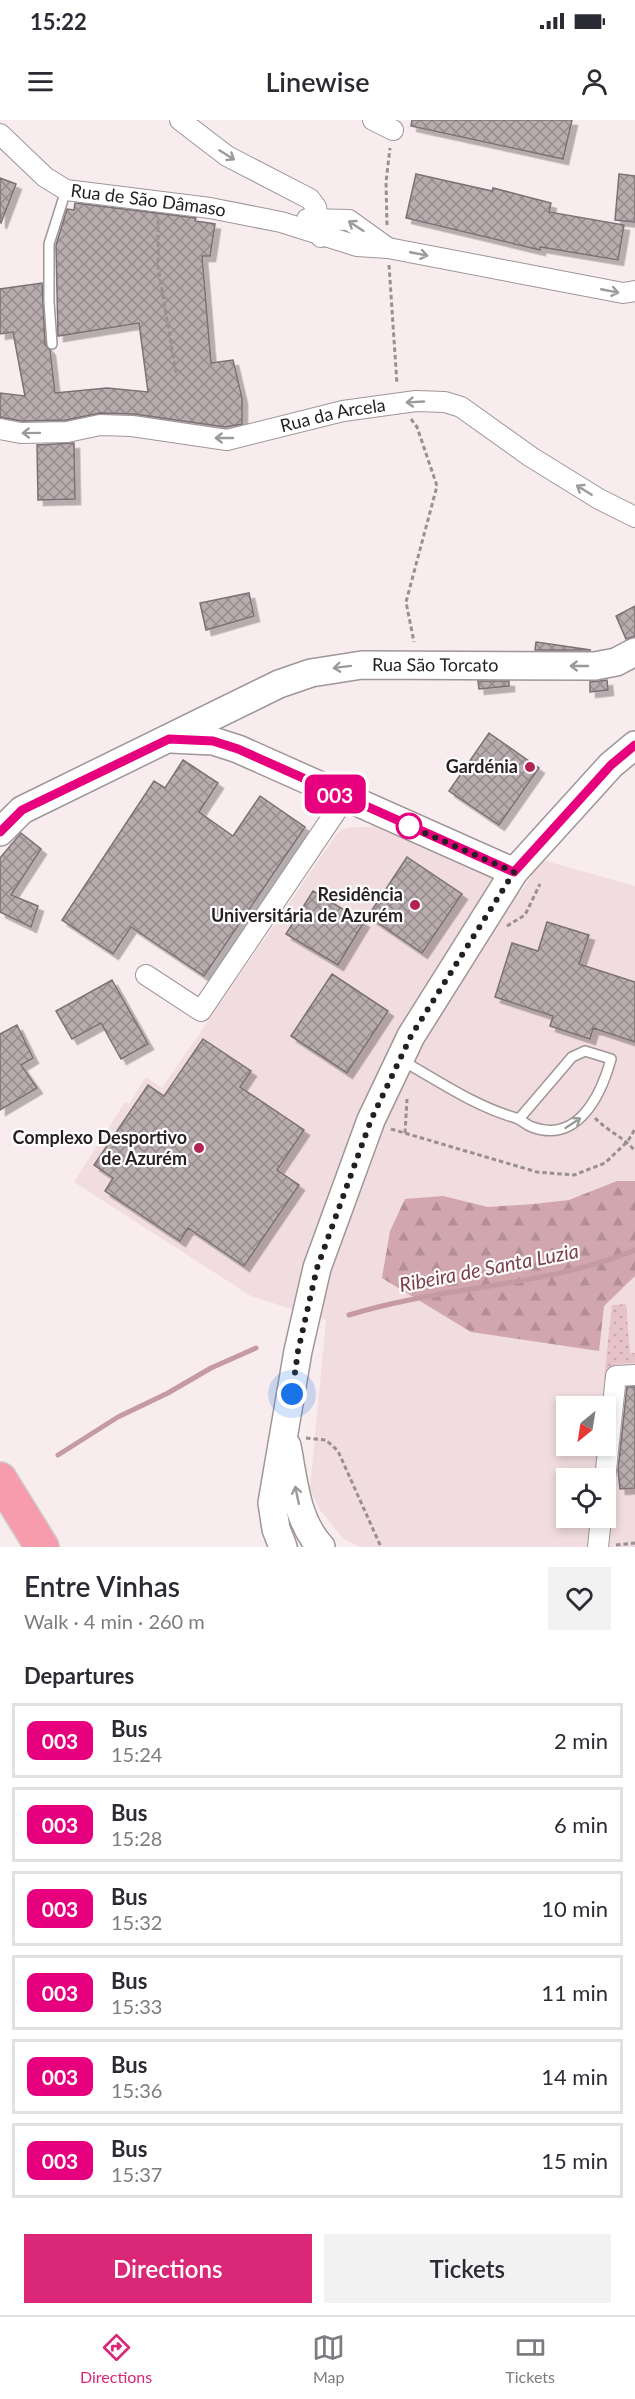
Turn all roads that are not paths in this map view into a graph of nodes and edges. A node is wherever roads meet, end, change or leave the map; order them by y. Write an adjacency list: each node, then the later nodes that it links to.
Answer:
1 (180, 120): 6 (street, one-way to 6)
2 (373, 120): 3 (street)
3 (393, 130)
4 (0, 134): 5 (street, Rua de São Dâmaso)
5 (66, 190): 6 (street, Rua de São Dâmaso); 8 (lane)
6 (319, 227): 7 (street, Rua de São Dâmaso, one-way to 7)
7 (635, 291)
8 (52, 344)
9 (0, 429): 10 (street, Rua da Arcela, one-way to 9)
10 (635, 518)
11 (635, 652): 12 (street, Rua São Torcato, one-way to 12)
12 (241, 704): 13 (street, Rua São Torcato); 15 (street)
13 (169, 739): 15 (street); 17 (street, Rua São Torcato)
14 (635, 745): 18 (street)
15 (238, 749): 16 (street)
16 (345, 798): 18 (street); 19 (street)
17 (0, 832)
18 (514, 872): 20 (street)
19 (146, 975)
20 (407, 1063): 21 (lane); 23 (street)
21 (519, 1119): 21 (lane, one-way to 21)
22 (635, 1375): 24 (street)
23 (293, 1436): 30 (street); 31 (street, one-way to 23)
24 (606, 1468)
25 (0, 1479): 29 (highway)
26 (0, 1518): 28 (highway)
27 (600, 1528): 32 (street)
28 (19, 1547)
29 (42, 1547)
30 (283, 1547)
31 (321, 1547)
32 (598, 1547)

